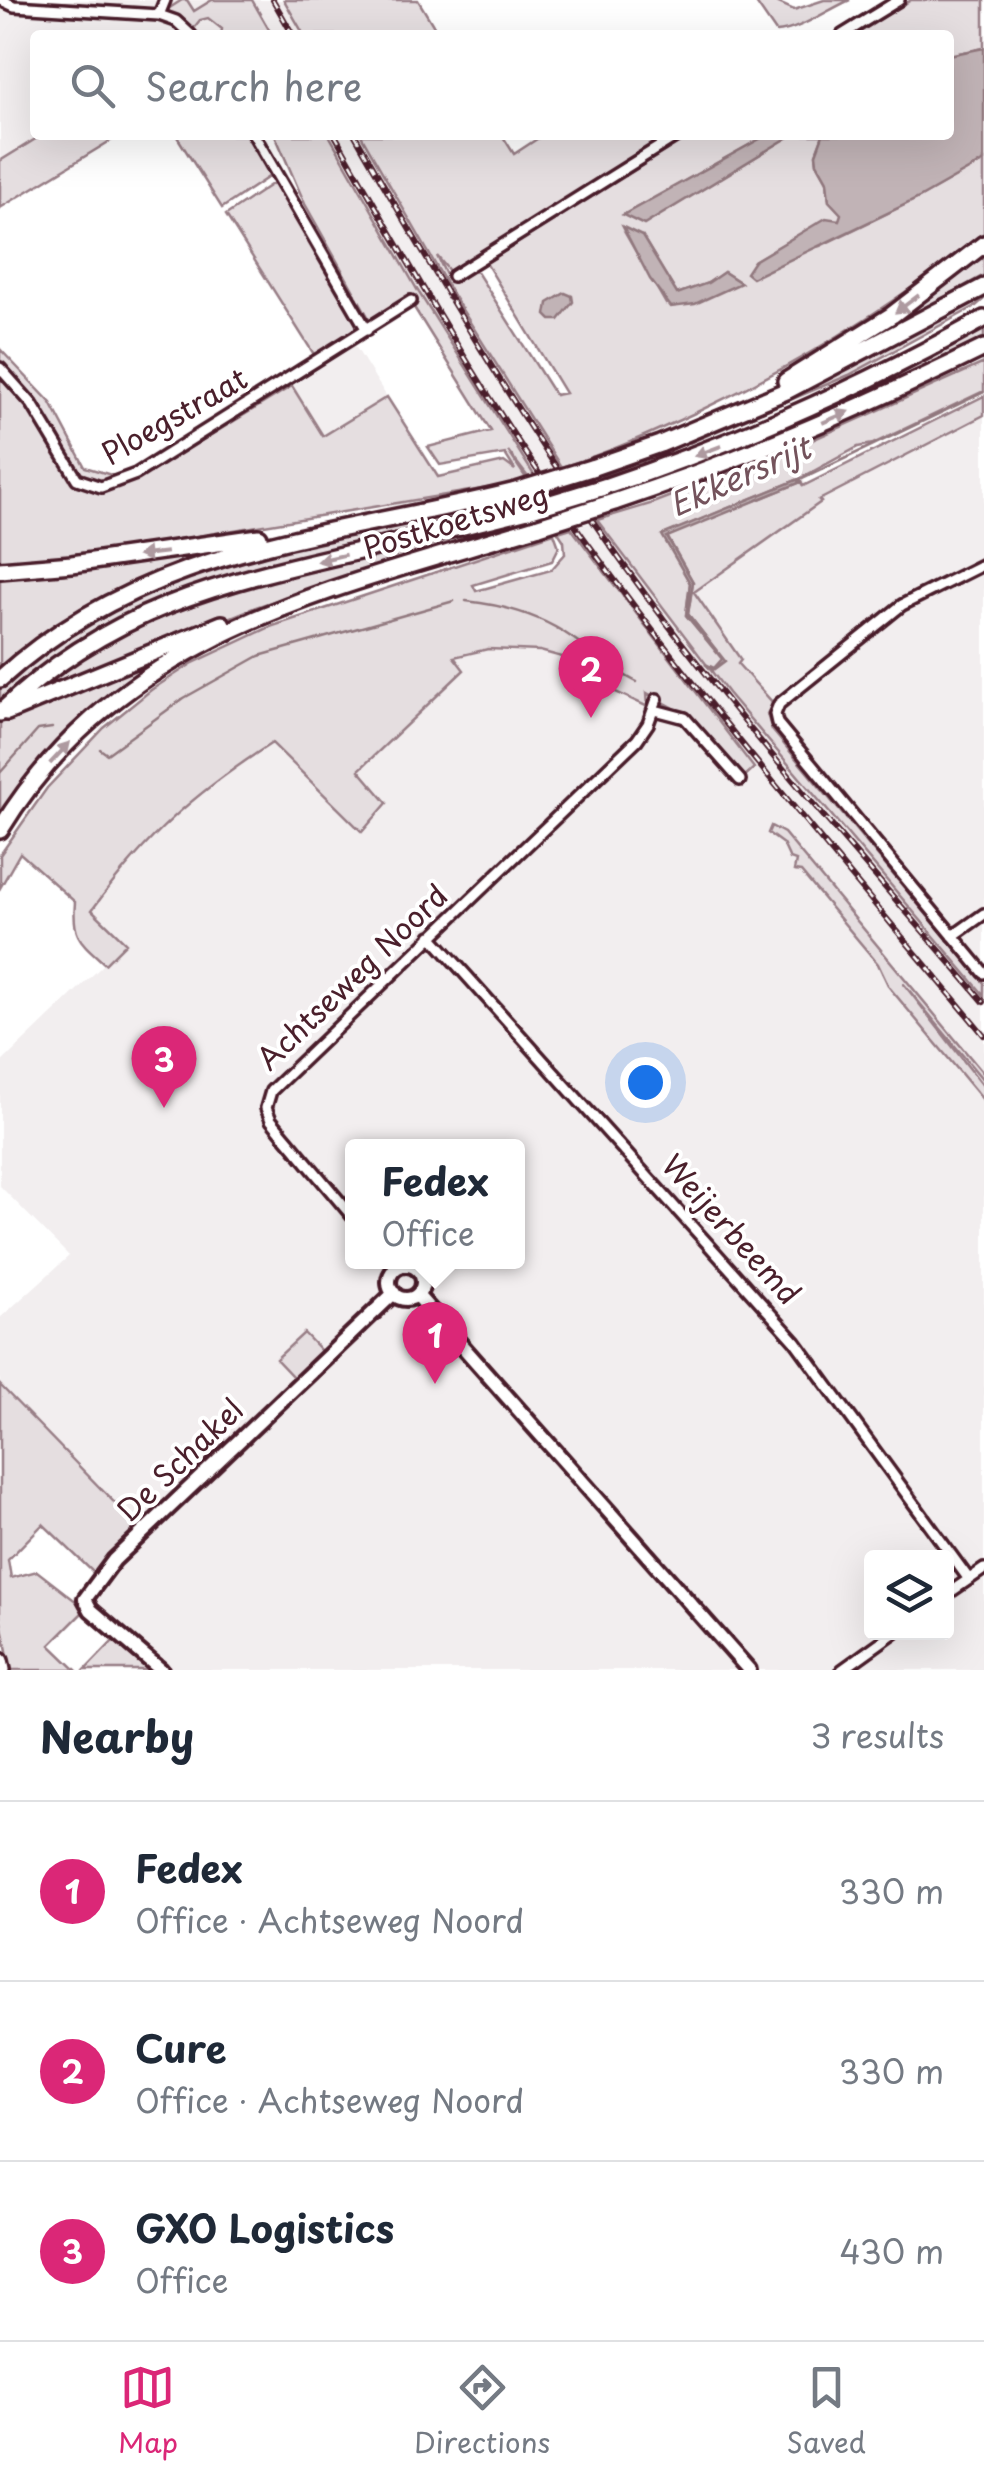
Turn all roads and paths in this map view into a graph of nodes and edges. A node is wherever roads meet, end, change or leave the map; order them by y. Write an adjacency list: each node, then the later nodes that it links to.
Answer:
1 (0, 0): 4 (street)
2 (164, 0): 4 (street)
3 (899, 0): 6 (street)
4 (159, 14): 5 (street)
5 (186, 30)
6 (850, 30)
7 (257, 140): 15 (street)
8 (670, 140): 10 (street)
9 (984, 244): 19 (highway, one-way to 19)
10 (453, 276)
11 (984, 287): 19 (highway, Postkoetsweg)
12 (411, 302): 15 (street, Ploegstraat)
13 (984, 311): 16 (highway, Postkoetsweg)
14 (984, 319): 16 (highway, Postkoetsweg)
15 (367, 330): 18 (street, Ploegstraat)
16 (954, 336): 25 (highway, Postkoetsweg, one-way to 25, bridge)
17 (984, 348): 23 (highway, Postkoetsweg, one-way to 17, bridge)
18 (0, 368)
19 (740, 408): 20 (highway, Postkoetsweg, bridge)
20 (318, 531): 22 (highway, one-way to 22); 24 (highway, Postkoetsweg)
21 (984, 564): 30 (street)
22 (0, 570)
23 (274, 608): 25 (highway); 27 (highway, Postkoetsweg, one-way to 23)
24 (0, 679)
25 (0, 714)
26 (740, 780): 29 (street, Achtseweg Noord)
27 (0, 830)
28 (984, 914): 30 (street)
29 (431, 936): 32 (street, Achtseweg Noord); 38 (street, Weijerbeemd)
30 (953, 936): 31 (street)
31 (984, 972)
32 (345, 1208)
33 (393, 1269): 35 (street)
34 (416, 1269): 36 (street)
35 (394, 1293): 36 (street); 43 (street, De Schakel)
36 (417, 1295): 44 (street)
37 (984, 1569): 38 (street)
38 (968, 1578): 39 (street)
39 (954, 1589)
40 (884, 1640): 45 (street)
41 (0, 1661): 42 (highway)
42 (2, 1670)
43 (161, 1670)
44 (749, 1670)
45 (842, 1670)

